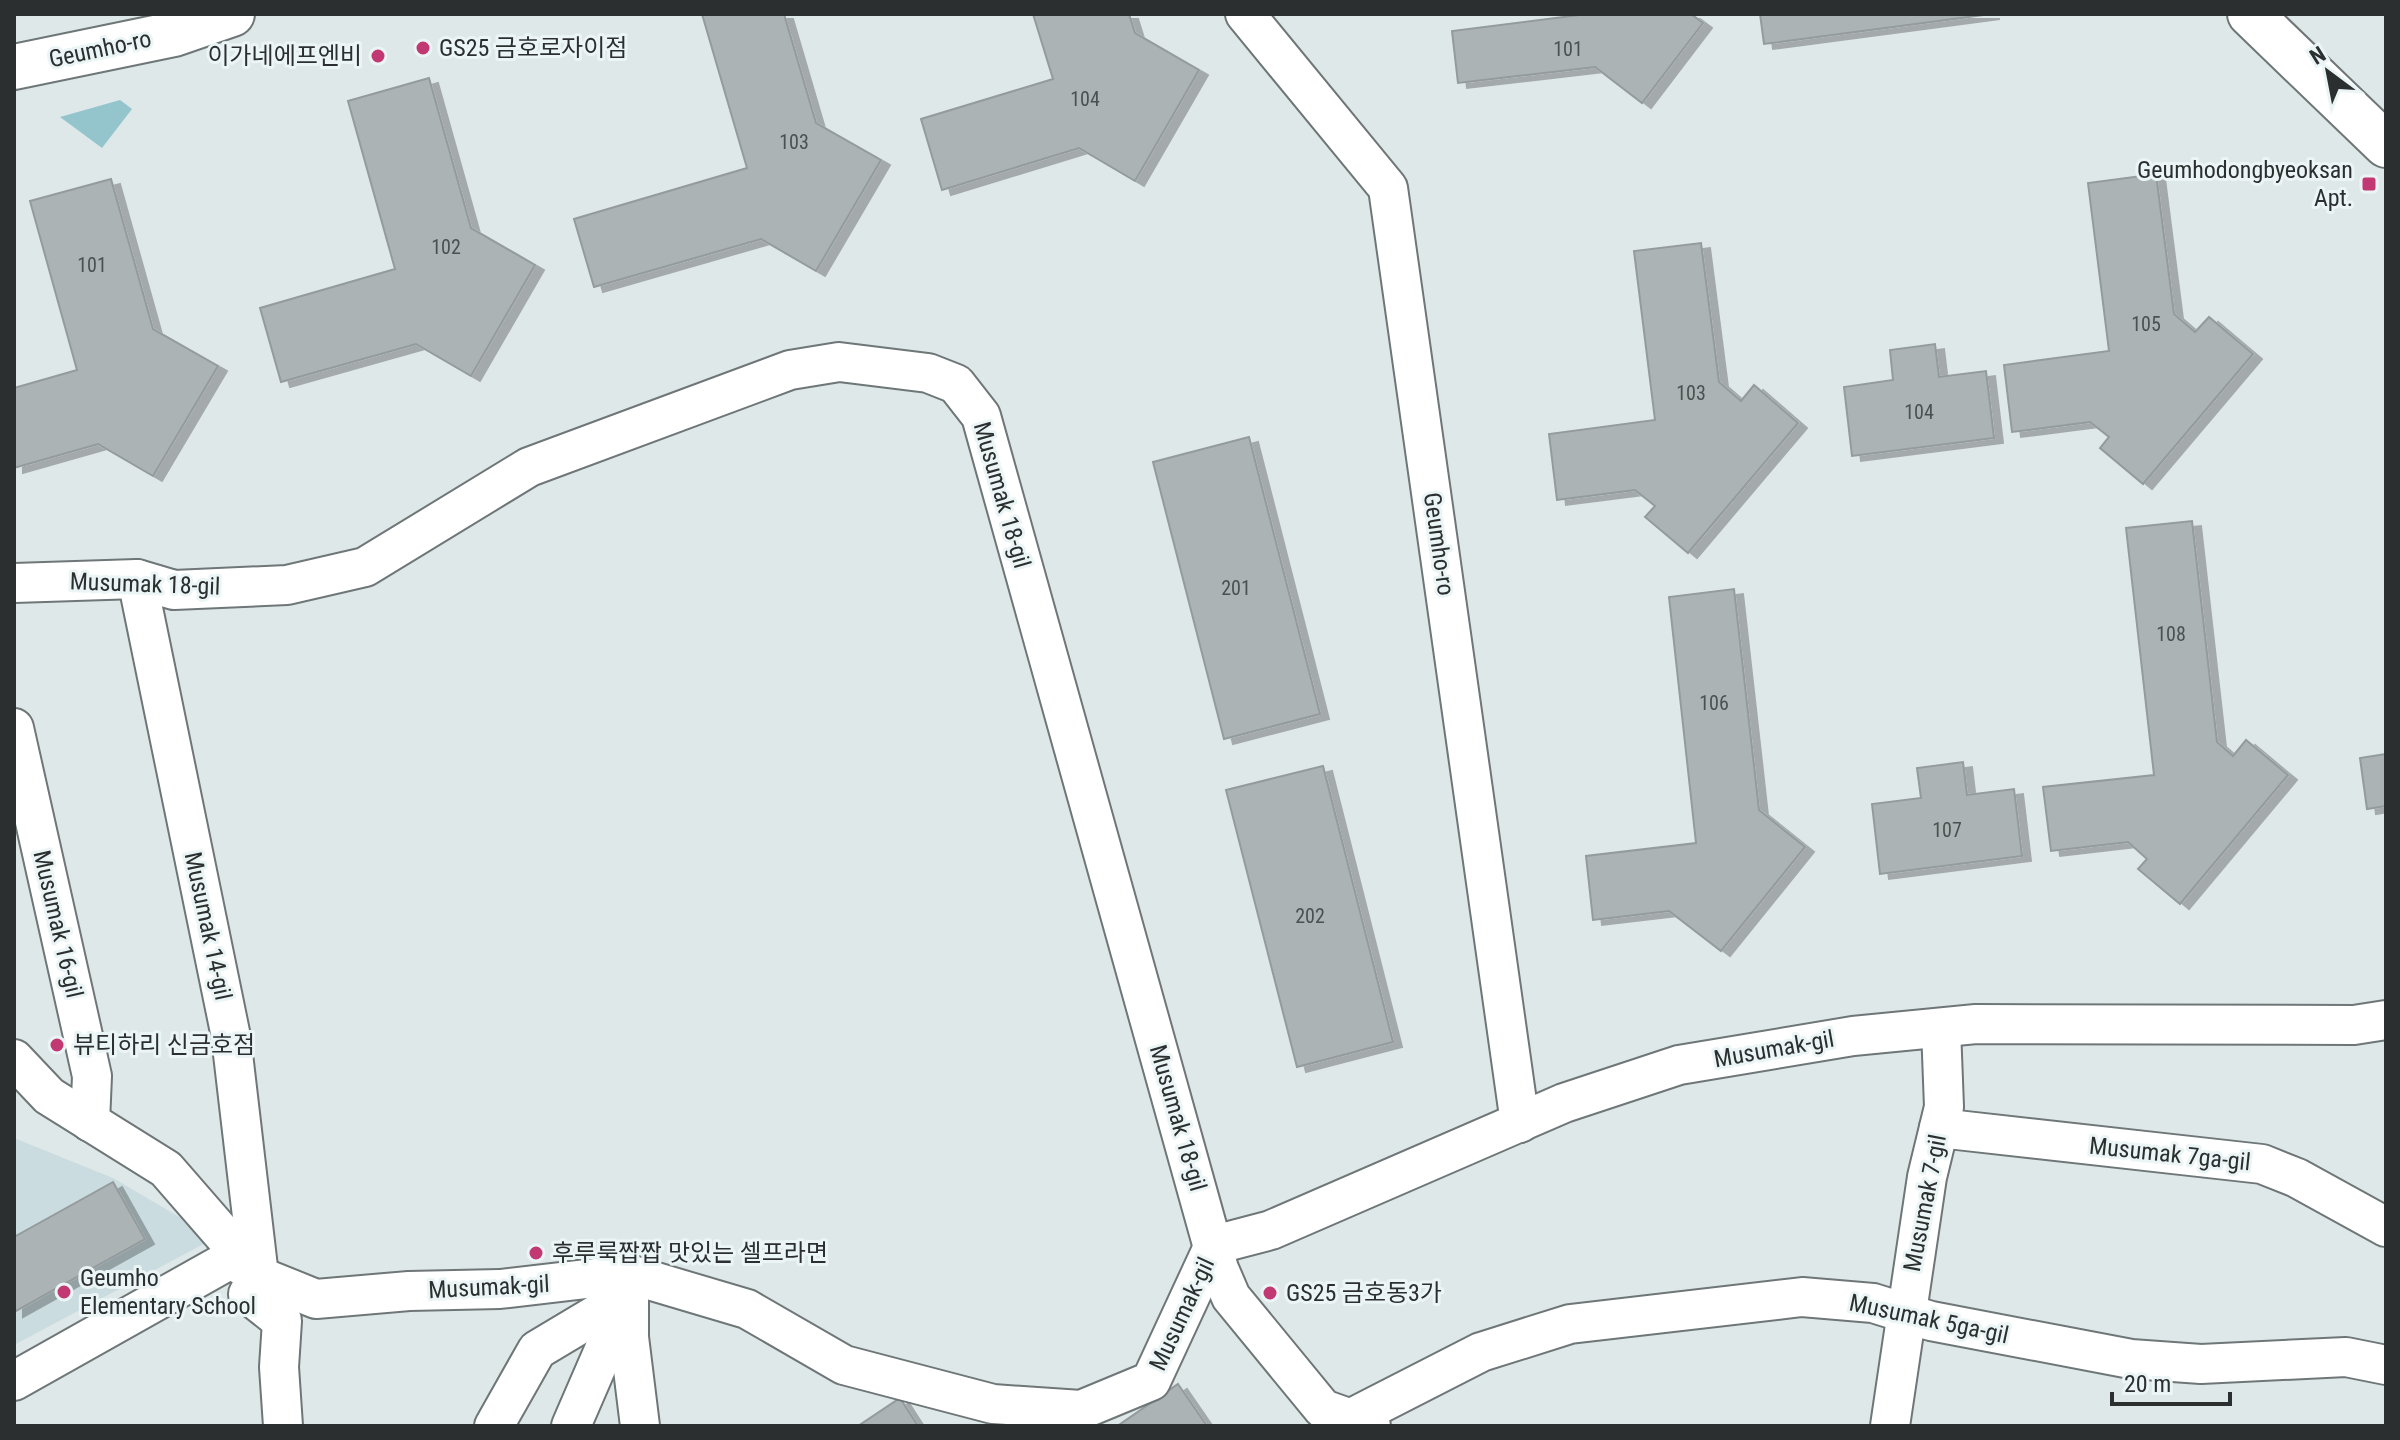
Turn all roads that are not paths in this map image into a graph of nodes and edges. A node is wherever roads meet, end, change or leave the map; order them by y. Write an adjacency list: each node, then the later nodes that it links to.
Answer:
1 (232, 14): 4 (street, Geumho-ro)
2 (1245, 14): 13 (street, Geumho-ro)
3 (2250, 14): 5 (street)
4 (14, 67)
5 (2386, 145)
6 (137, 579): 7 (street, Musumak 18-gil); 16 (street, Musumak 18-gil); 17 (street, Musumak 14-gil)
7 (14, 583)
8 (14, 728): 12 (street, Musumak 16-gil)
9 (2386, 1020): 10 (street, Musumak-gil)
10 (1941, 1028): 13 (street, Musumak-gil); 14 (street, Musumak 7-gil)
11 (14, 1059): 12 (street, Musumak-gil)
12 (90, 1122): 17 (street, Musumak-gil)
13 (1520, 1123): 16 (street, Musumak-gil)
14 (1939, 1128): 15 (street, Musumak 7ga-gil); 19 (street, Musumak 7-gil)
15 (2386, 1227)
16 (1214, 1245): 18 (street, Musumak-gil); 22 (street, Musumak 5ga-gil)
17 (259, 1276): 18 (street, Musumak-gil); 21 (street); 23 (street, Musumak 14-gil)
18 (629, 1296): 24 (street); 25 (street); 26 (street)
19 (1908, 1314): 20 (street, Musumak 5ga-gil); 22 (street, Musumak 5ga-gil); 27 (street, Musumak 7-gil)
20 (2386, 1365)
21 (14, 1381)
22 (1360, 1423)
23 (283, 1426)
24 (494, 1426)
25 (571, 1426)
26 (640, 1426)
27 (1890, 1426)

